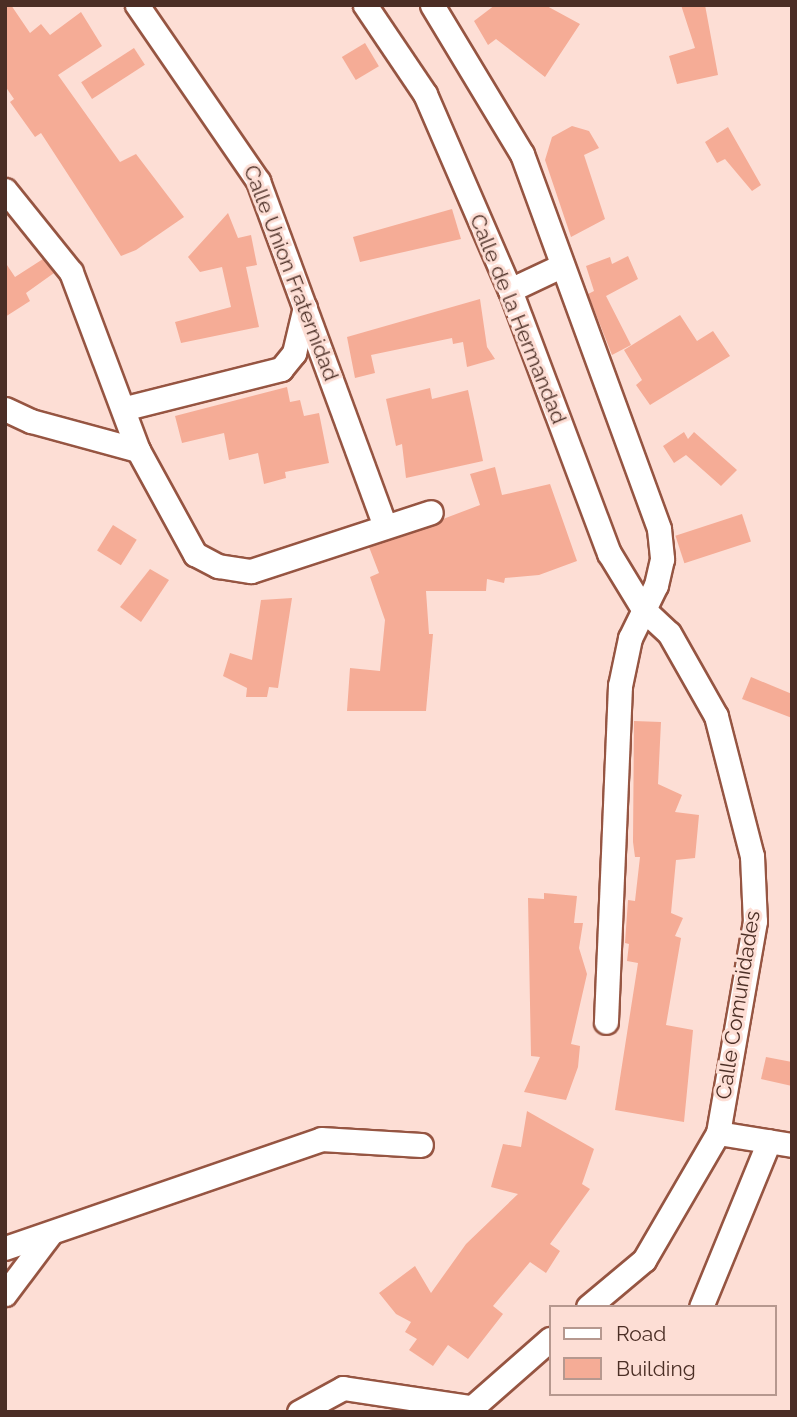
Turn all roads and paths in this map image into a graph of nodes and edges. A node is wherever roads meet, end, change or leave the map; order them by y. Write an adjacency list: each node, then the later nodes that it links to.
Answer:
1 (137, 5): 7 (street, Calle Union Fraternidad)
2 (365, 5): 6 (street, Calle de la Hermandad)
3 (432, 5): 5 (street)
4 (5, 190): 8 (street)
5 (561, 266): 6 (street); 13 (street)
6 (510, 290): 13 (street, Calle de la Hermandad)
7 (306, 304): 8 (street); 12 (street, Calle Union Fraternidad)
8 (125, 408): 10 (street)
9 (5, 409): 10 (street)
10 (138, 450): 12 (street)
11 (431, 512): 12 (street)
12 (385, 526)
13 (643, 609): 14 (street, Calle de la Hermandad); 15 (street)
14 (669, 633): 16 (street, Calle Comunidades)
15 (606, 1022)
16 (718, 1133): 17 (street); 22 (street, Calle Comunidades)
17 (781, 1143): 23 (street)
18 (421, 1145): 19 (street)
19 (50, 1234): 20 (street); 21 (street)
20 (5, 1248)
21 (5, 1294)
22 (590, 1305)
23 (702, 1305)
24 (548, 1341): 25 (street)
25 (468, 1409): 26 (street)
26 (299, 1412)

